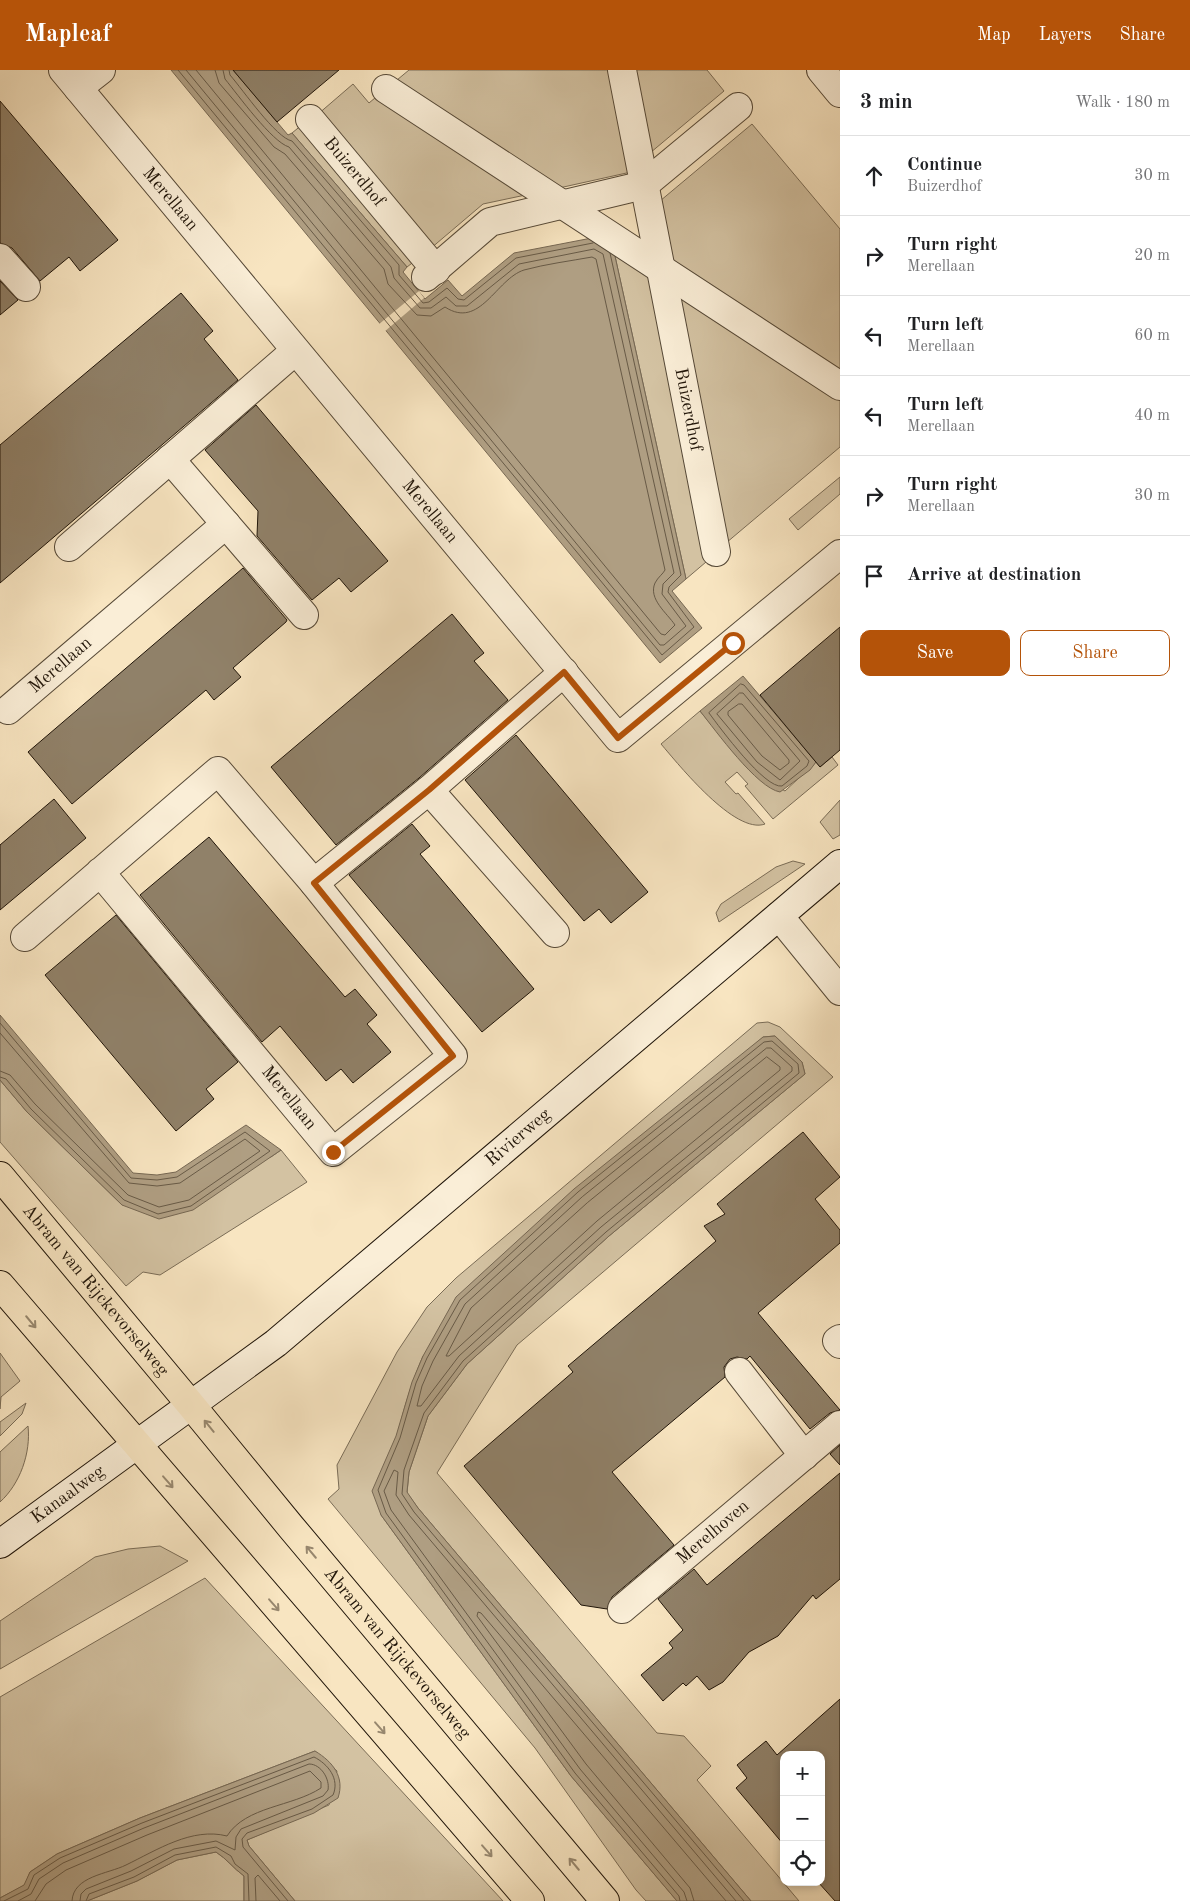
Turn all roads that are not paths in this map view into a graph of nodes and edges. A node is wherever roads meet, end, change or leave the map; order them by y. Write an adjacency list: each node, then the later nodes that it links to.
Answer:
1 (101, 70): 4 (street)
2 (622, 70): 9 (street, Buizerdhof)
3 (821, 70): 6 (street)
4 (71, 79): 14 (street, Merellaan)
5 (386, 89): 10 (street)
6 (840, 93)
7 (738, 108): 9 (street, Buizerdhof)
8 (310, 119): 10 (street, Buizerdhof)
9 (644, 185): 10 (street, Buizerdhof); 12 (street, Buizerdhof)
10 (564, 204): 12 (street)
11 (0, 258): 13 (street)
12 (660, 268): 15 (street); 19 (street, Buizerdhof)
13 (26, 287)
14 (295, 351): 16 (street); 22 (street, Merellaan)
15 (840, 386)
16 (170, 459): 17 (street); 18 (street)
17 (226, 524): 21 (street); 23 (street, Merellaan)
18 (69, 547)
19 (716, 552)
20 (840, 554): 22 (street, Merellaan)
21 (304, 614)
22 (564, 672): 24 (street)
23 (8, 710)
24 (429, 790): 27 (street); 29 (street)
25 (840, 864): 28 (street, Rivierweg)
26 (100, 872): 27 (street, Merellaan); 27 (street, Merellaan); 30 (street, Merellaan)
27 (314, 883)
28 (779, 916): 31 (street); 37 (street, Rivierweg)
29 (555, 934)
30 (25, 937)
31 (840, 990)
32 (0, 1176): 37 (main road, Abram van Rijckevorselweg)
33 (0, 1285): 39 (main road, one-way to 39)
34 (840, 1339): 35 (street)
35 (840, 1344)
36 (739, 1372): 40 (street)
37 (191, 1405): 39 (street); 44 (main road, Abram van Rijckevorselweg, one-way to 37)
38 (840, 1425): 40 (street, Merelhoven)
39 (136, 1445): 41 (street, Kanaalweg); 43 (main road, one-way to 43)
40 (804, 1456): 42 (street, Merelhoven)
41 (0, 1544)
42 (622, 1610)
43 (530, 1901)
44 (605, 1901)

